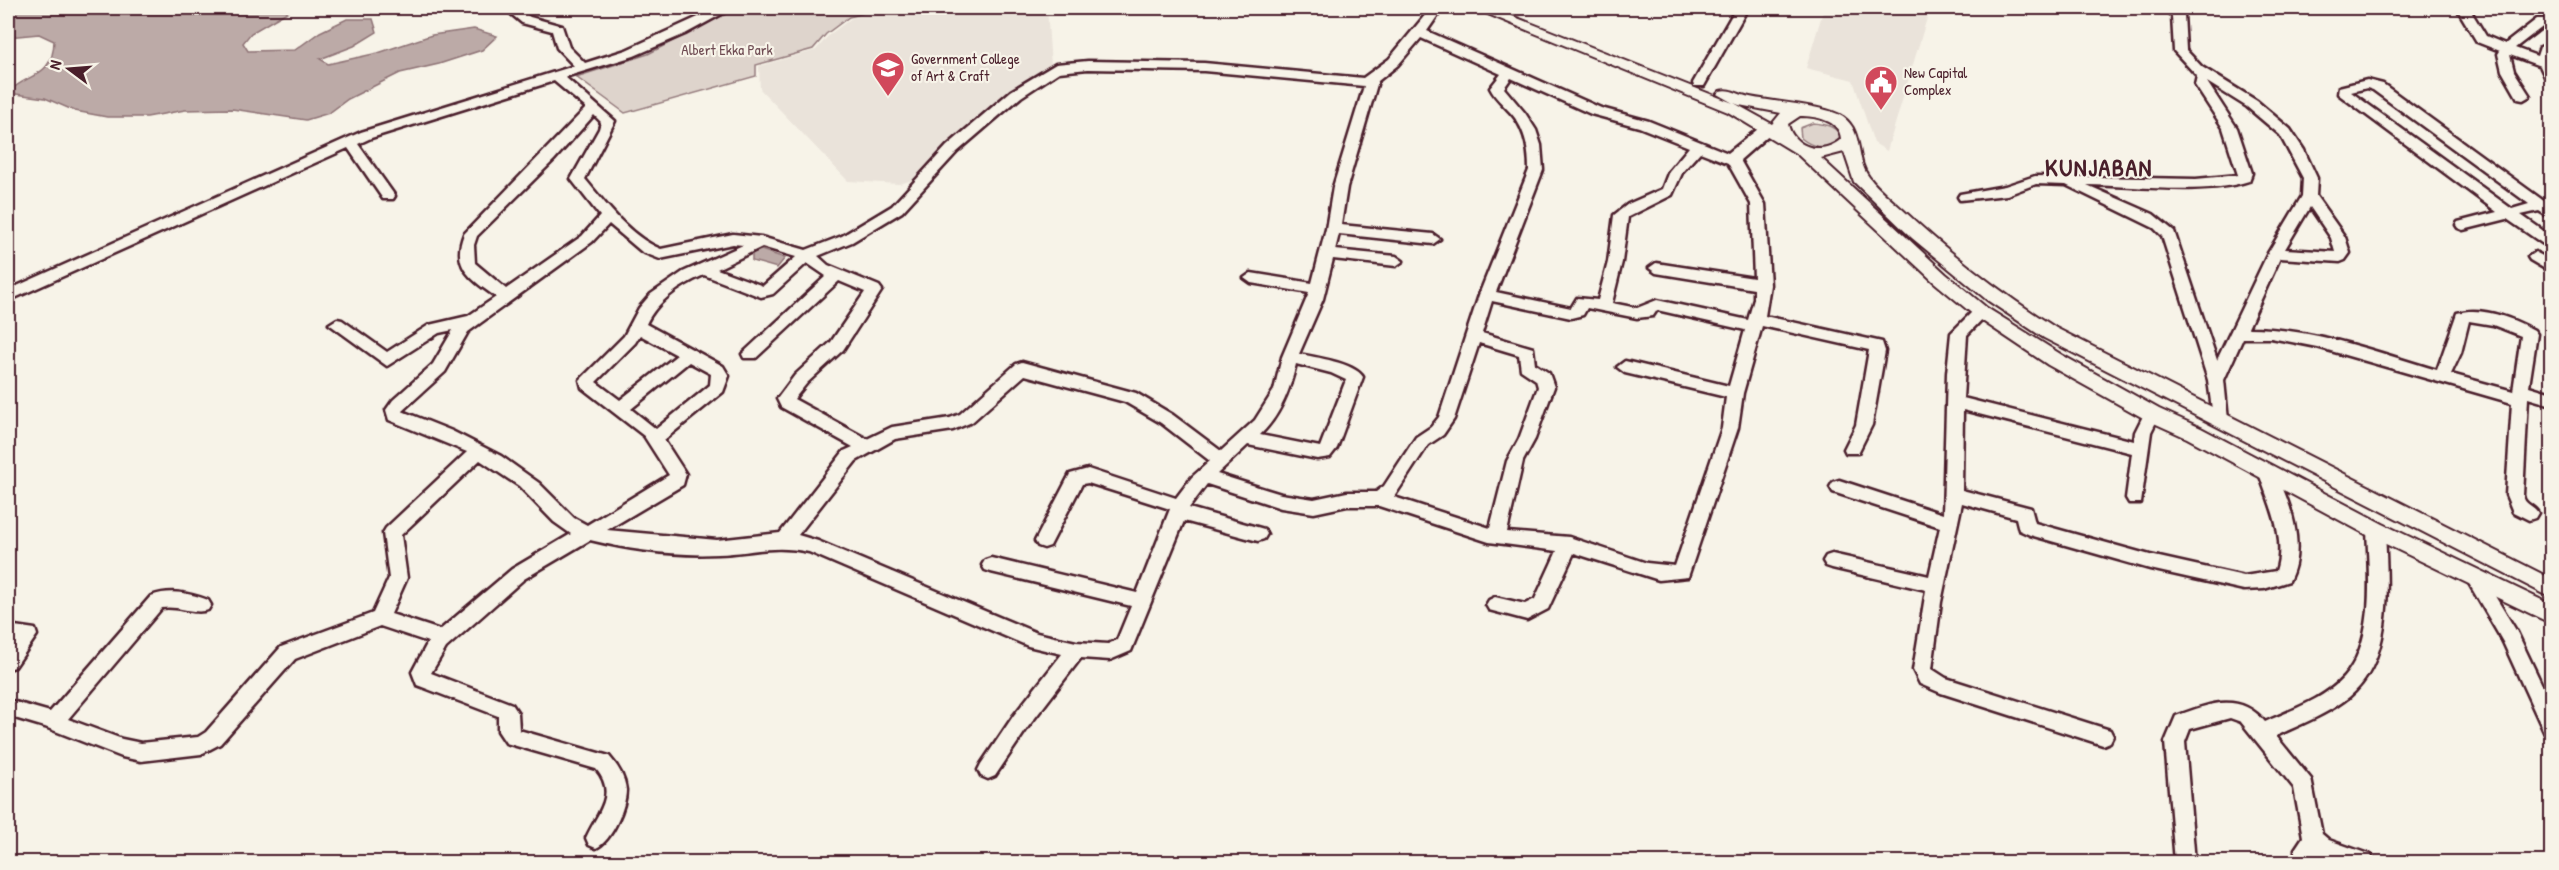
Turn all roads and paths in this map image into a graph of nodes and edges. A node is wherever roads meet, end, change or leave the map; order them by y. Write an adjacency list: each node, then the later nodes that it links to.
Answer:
1 (510, 8): 14 (street)
2 (727, 8): 14 (street)
3 (1437, 8): 10 (street)
4 (1480, 8): 24 (main road)
5 (1505, 8): 20 (main road)
6 (1742, 8): 20 (street)
7 (2168, 8): 17 (street)
8 (2470, 8): 12 (street)
9 (2541, 22): 12 (street)
10 (1419, 32): 15 (street); 19 (street)
11 (2552, 47): 13 (street)
12 (2506, 49): 13 (street); 21 (street)
13 (2544, 63): 18 (street)
14 (583, 68): 16 (street)
15 (1510, 71): 30 (street); 57 (street)
16 (556, 76): 22 (street); 29 (street)
17 (2207, 76): 33 (street); 35 (street)
18 (2552, 78)
19 (1372, 81): 41 (street); 47 (street)
20 (1699, 83): 23 (main road)
21 (2523, 96)
22 (594, 107): 39 (street); 59 (street)
23 (1797, 111): 26 (main road); 27 (main road)
24 (1768, 128): 26 (main road); 32 (street)
25 (2441, 134): 28 (street); 28 (street); 37 (street)
26 (1783, 137): 31 (main road)
27 (1849, 140): 31 (main road); 80 (main road)
28 (2407, 140): 38 (street)
29 (350, 142): 34 (street); 58 (street)
30 (1698, 146): 32 (street); 60 (street)
31 (1803, 150): 61 (main road)
32 (1733, 160): 55 (street)
33 (2067, 180): 36 (street); 73 (street)
34 (388, 196)
35 (2309, 196): 45 (street); 45 (street)
36 (1965, 197)
37 (2546, 210): 38 (street)
38 (2508, 214): 40 (street); 44 (street)
39 (608, 216): 43 (street); 59 (street)
40 (2463, 225)
41 (1333, 229): 42 (street); 46 (street)
42 (1433, 239)
43 (761, 242): 47 (street); 52 (street)
44 (2552, 245)
45 (2275, 253): 66 (street)
46 (1327, 254): 49 (street); 56 (street)
47 (807, 255): 52 (street); 53 (street)
48 (2535, 257): 51 (street)
49 (1396, 261)
50 (1656, 268): 55 (street)
51 (2552, 268)
52 (704, 269): 65 (street)
53 (837, 275): 69 (street); 83 (street)
54 (1251, 278): 56 (street)
55 (1763, 285): 63 (street)
56 (1317, 289): 70 (street)
57 (1487, 295): 60 (street); 67 (street)
58 (8, 296)
59 (505, 296): 62 (street)
60 (1604, 305): 63 (street)
61 (1981, 312): 77 (street); 79 (main road)
62 (470, 321): 64 (street); 86 (street)
63 (1756, 323): 74 (street); 84 (street)
64 (337, 324)
65 (638, 326): 68 (street); 78 (street)
66 (2240, 333): 72 (street); 73 (street)
67 (1473, 336): 93 (street); 100 (street)
68 (688, 354): 78 (street); 81 (street)
69 (750, 354)
70 (1290, 357): 82 (street); 82 (street)
71 (1625, 367): 74 (street)
72 (2442, 377): 75 (street); 75 (street)
73 (2216, 380): 80 (street)
74 (1735, 393): 103 (street)
75 (2520, 394): 76 (street); 95 (street)
76 (2552, 399)
77 (1954, 402): 85 (street); 91 (street)
78 (621, 408): 81 (street)
79 (2152, 414): 85 (street); 88 (main road)
80 (2220, 420): 108 (main road)
81 (655, 439): 98 (street)
82 (1248, 439): 87 (street)
83 (866, 446): 87 (street); 101 (street)
84 (1852, 449)
85 (2140, 449): 92 (street)
86 (478, 452): 98 (street); 113 (street)
87 (1222, 461): 89 (street)
88 (2267, 473): 91 (street); 97 (main road)
89 (1204, 477): 93 (street); 94 (street)
90 (1839, 487): 96 (street)
91 (1953, 494): 96 (street)
92 (2134, 498)
93 (1379, 499): 100 (street)
94 (1178, 509): 99 (street); 102 (street); 109 (street)
95 (2529, 513)
96 (1948, 523): 107 (street)
97 (2376, 530): 106 (main road); 121 (street)
98 (586, 532): 101 (street); 115 (street)
99 (1258, 534)
100 (1497, 537): 103 (street)
101 (784, 540): 116 (street)
102 (1044, 540)
103 (1569, 544): 111 (street)
104 (1832, 561): 107 (street)
105 (991, 565): 109 (street)
106 (2476, 580): 112 (main road); 120 (street)
107 (1935, 585): 122 (street)
108 (2552, 589)
109 (1140, 602): 116 (street)
110 (202, 605): 119 (street)
111 (1495, 605)
112 (2552, 615)
113 (380, 618): 115 (street); 119 (street)
114 (8, 633): 117 (street)
115 (439, 642): 124 (street)
116 (1076, 650): 123 (street)
117 (8, 661)
118 (8, 708): 119 (street)
119 (53, 722)
120 (2552, 728)
121 (2262, 733): 125 (street); 126 (street)
122 (2103, 736)
123 (988, 770)
124 (596, 838)
125 (2314, 840): 127 (street); 128 (street)
126 (2185, 862)
127 (2305, 862)
128 (2364, 862)

